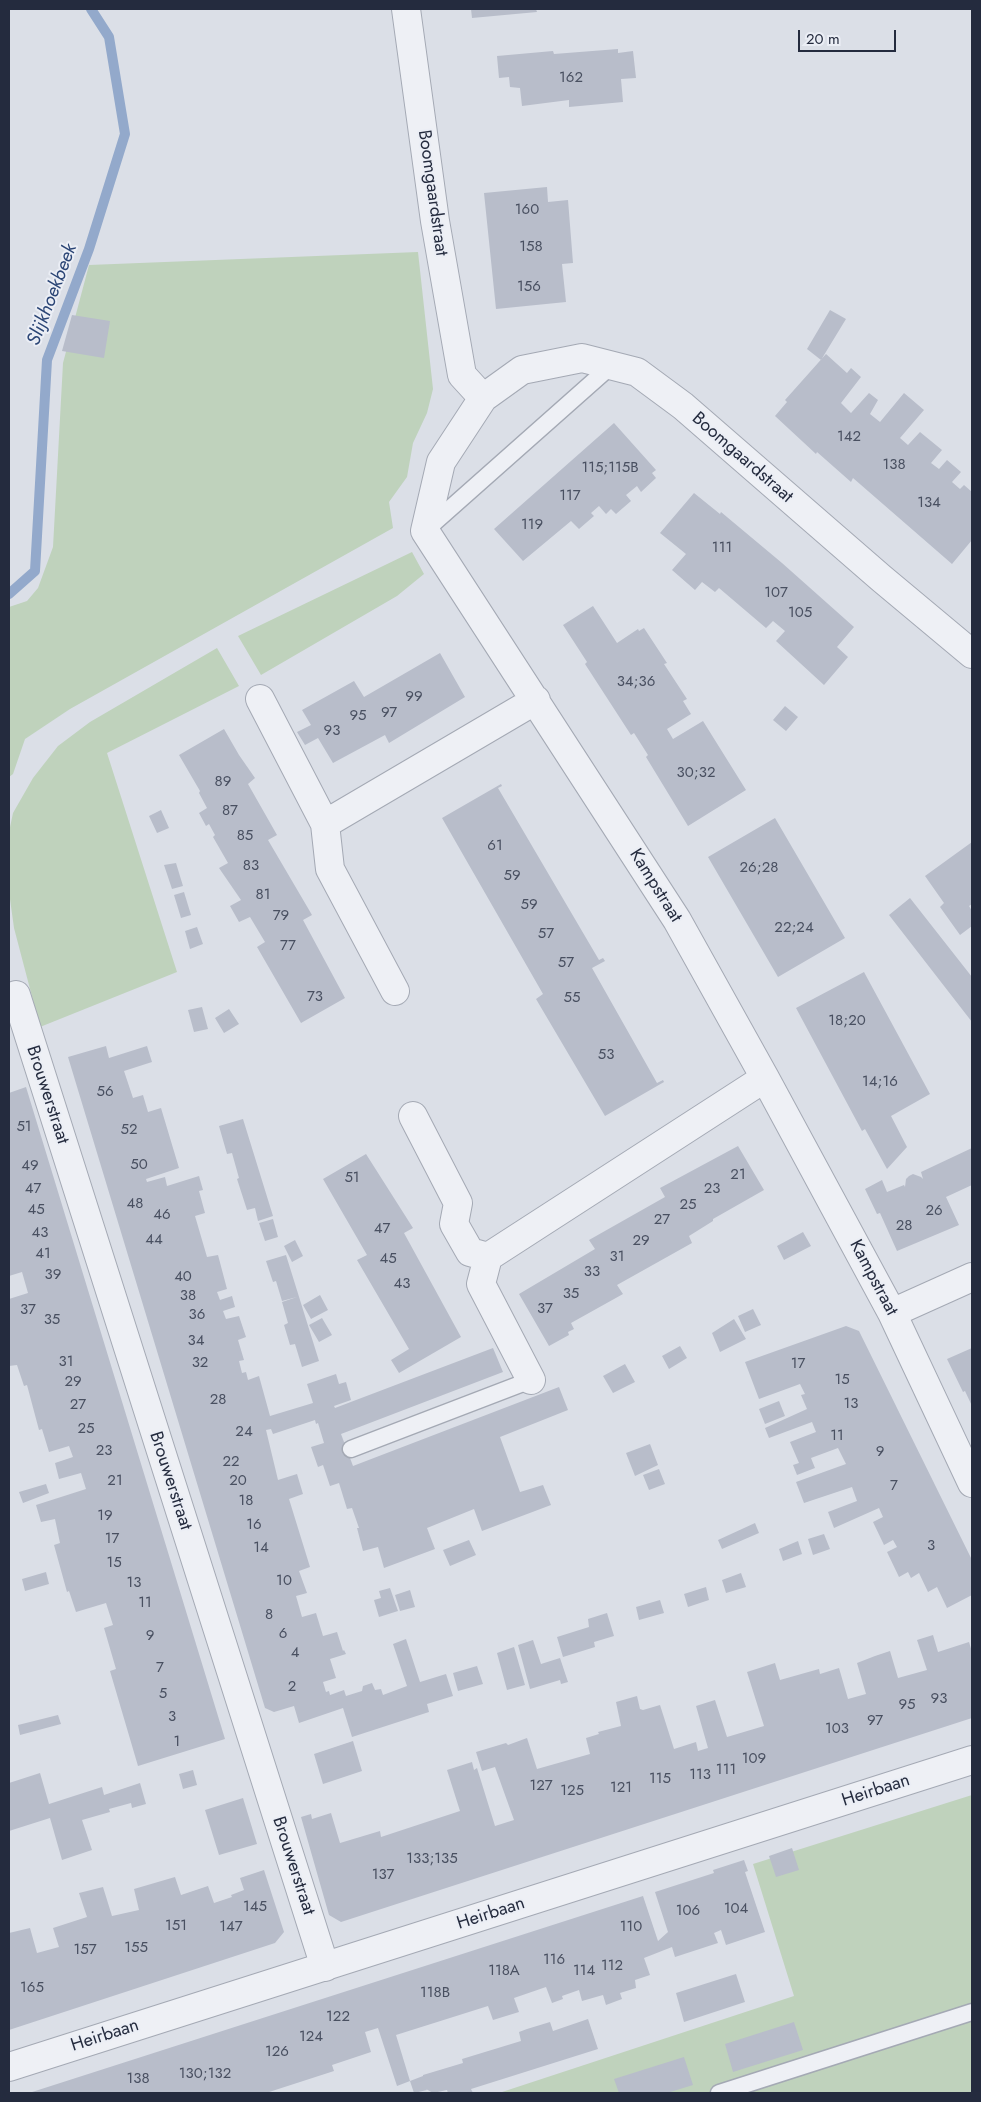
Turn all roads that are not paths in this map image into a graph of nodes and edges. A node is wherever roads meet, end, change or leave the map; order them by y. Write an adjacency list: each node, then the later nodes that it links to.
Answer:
1 (406, 9): 3 (street, Boomgaardstraat)
2 (612, 365): 3 (street, Boomgaardstraat); 4 (lane); 5 (street, Boomgaardstraat)
3 (483, 398): 4 (street, Boomgaardstraat)
4 (425, 530): 7 (street, Kampstraat)
5 (972, 654)
6 (260, 699): 8 (street)
7 (536, 700): 8 (street); 11 (street, Kampstraat)
8 (325, 824): 9 (street)
9 (395, 991)
10 (16, 994): 20 (street, Brouwerstraat)
11 (765, 1078): 13 (street); 15 (street, Kampstraat)
12 (413, 1116): 13 (street)
13 (488, 1257): 16 (street)
14 (972, 1277): 15 (street)
15 (892, 1313): 18 (street, Kampstraat)
16 (531, 1380): 17 (lane)
17 (352, 1449)
18 (972, 1483)
19 (972, 1760): 20 (street, Heirbaan)
20 (325, 1967): 22 (street, Heirbaan)
21 (972, 2012): 23 (lane)
22 (9, 2067)
23 (719, 2093)

